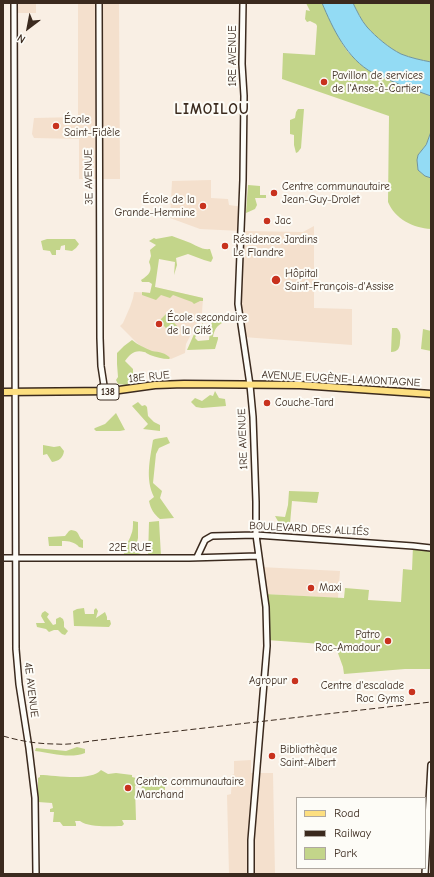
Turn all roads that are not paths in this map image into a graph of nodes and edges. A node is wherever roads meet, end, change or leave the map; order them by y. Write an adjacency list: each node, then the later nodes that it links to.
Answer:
1 (14, 3): 6 (street, 4E AVENUE)
2 (99, 3): 7 (street, 3E AVENUE)
3 (243, 3): 4 (street, 1RE AVENUE)
4 (250, 385): 7 (main road, 18E RUE / 138); 8 (main road, AVENUE EUGÈNE-LAMONTAGNE / 138); 9 (street, 1RE AVENUE)
5 (3, 392): 6 (main road, 18E RUE / 138)
6 (15, 392): 7 (main road, 18E RUE / 138); 14 (street, 4E AVENUE)
7 (105, 392)
8 (431, 394)
9 (256, 535): 10 (street, BOULEVARD DES ALLIÉS); 11 (street, 1RE AVENUE); 12 (street, BOULEVARD DES ALLIÉS)
10 (431, 548)
11 (258, 556): 12 (street, 22E RUE); 18 (street, 1RE AVENUE)
12 (197, 557): 14 (street, 22E RUE)
13 (3, 558): 14 (street, 22E RUE)
14 (15, 558): 17 (street, 4E AVENUE)
15 (431, 765): 16 (street)
16 (426, 856)
17 (36, 874)
18 (251, 874)

